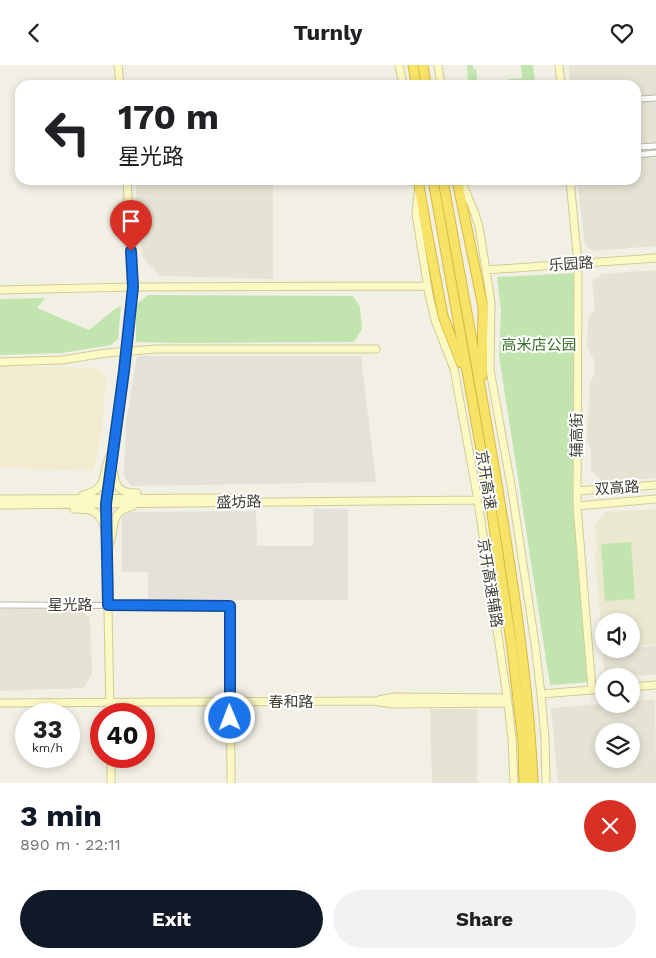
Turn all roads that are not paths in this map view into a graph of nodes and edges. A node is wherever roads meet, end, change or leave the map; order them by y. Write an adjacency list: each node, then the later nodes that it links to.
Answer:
1 (118, 65): 7 (street)
2 (399, 65): 8 (street)
3 (413, 65): 9 (highway)
4 (423, 65): 10 (highway)
5 (438, 65): 11 (street)
6 (560, 65): 12 (street)
7 (120, 80)
8 (402, 80)
9 (415, 80)
10 (425, 80)
11 (440, 80)
12 (561, 80)
13 (656, 98): 14 (street)
14 (641, 99)
15 (656, 146): 16 (street)
16 (641, 147)
17 (656, 153): 18 (street)
18 (641, 154)
19 (127, 185): 31 (street)
20 (419, 185): 36 (highway)
21 (419, 185): 30 (street, 京开高速辅路)
22 (434, 185): 36 (highway, 京开高速)
23 (444, 185): 36 (highway, 京开高速)
24 (460, 185): 36 (highway)
25 (461, 185): 29 (street)
26 (570, 185): 28 (street, 辅高街)
27 (656, 258): 28 (street, 乐园路)
28 (578, 264): 29 (street, 乐园路); 40 (street, 辅高街)
29 (486, 270): 59 (street)
30 (428, 286): 31 (street); 43 (street, 京开高速辅路)
31 (133, 287): 32 (street); 34 (street)
32 (0, 290)
33 (376, 349): 34 (street)
34 (126, 351): 35 (street); 37 (street)
35 (0, 362)
36 (478, 400): 68 (highway, 京开高速); 69 (highway, 京开高速)
37 (113, 449): 38 (street); 42 (street)
38 (112, 460): 41 (street); 46 (street)
39 (656, 485): 40 (street, 双高路)
40 (577, 491): 50 (street, 辅高街)
41 (159, 497): 43 (street, 盛坊路); 46 (street, 盛坊路)
42 (74, 498): 44 (street, 盛坊路); 46 (street, 盛坊路)
43 (477, 498): 47 (street, 盛坊路); 60 (street, 京开高速辅路)
44 (0, 499)
45 (656, 499): 50 (street, 双高路)
46 (106, 501): 47 (street, 盛坊路); 48 (street, 盛坊路); 51 (street)
47 (143, 503): 52 (street)
48 (60, 504): 49 (street, 盛坊路); 51 (street)
49 (0, 505)
50 (578, 506): 58 (street, 辅高街)
51 (107, 537): 52 (street)
52 (107, 551): 54 (street)
53 (0, 605): 54 (street, 星光路)
54 (108, 605): 55 (street, 星光路); 61 (street)
55 (230, 606): 62 (street)
56 (656, 685): 57 (street)
57 (640, 686)
58 (592, 689): 59 (street)
59 (541, 694): 70 (street)
60 (508, 700): 62 (street, 春和路); 67 (street, 京开高速辅路)
61 (110, 702): 62 (street, 春和路); 63 (street, 春和路)
62 (230, 702): 66 (street)
63 (0, 703)
64 (110, 768): 65 (street)
65 (111, 783)
66 (231, 783)
67 (514, 783)
68 (524, 783)
69 (533, 783)
70 (546, 783)

